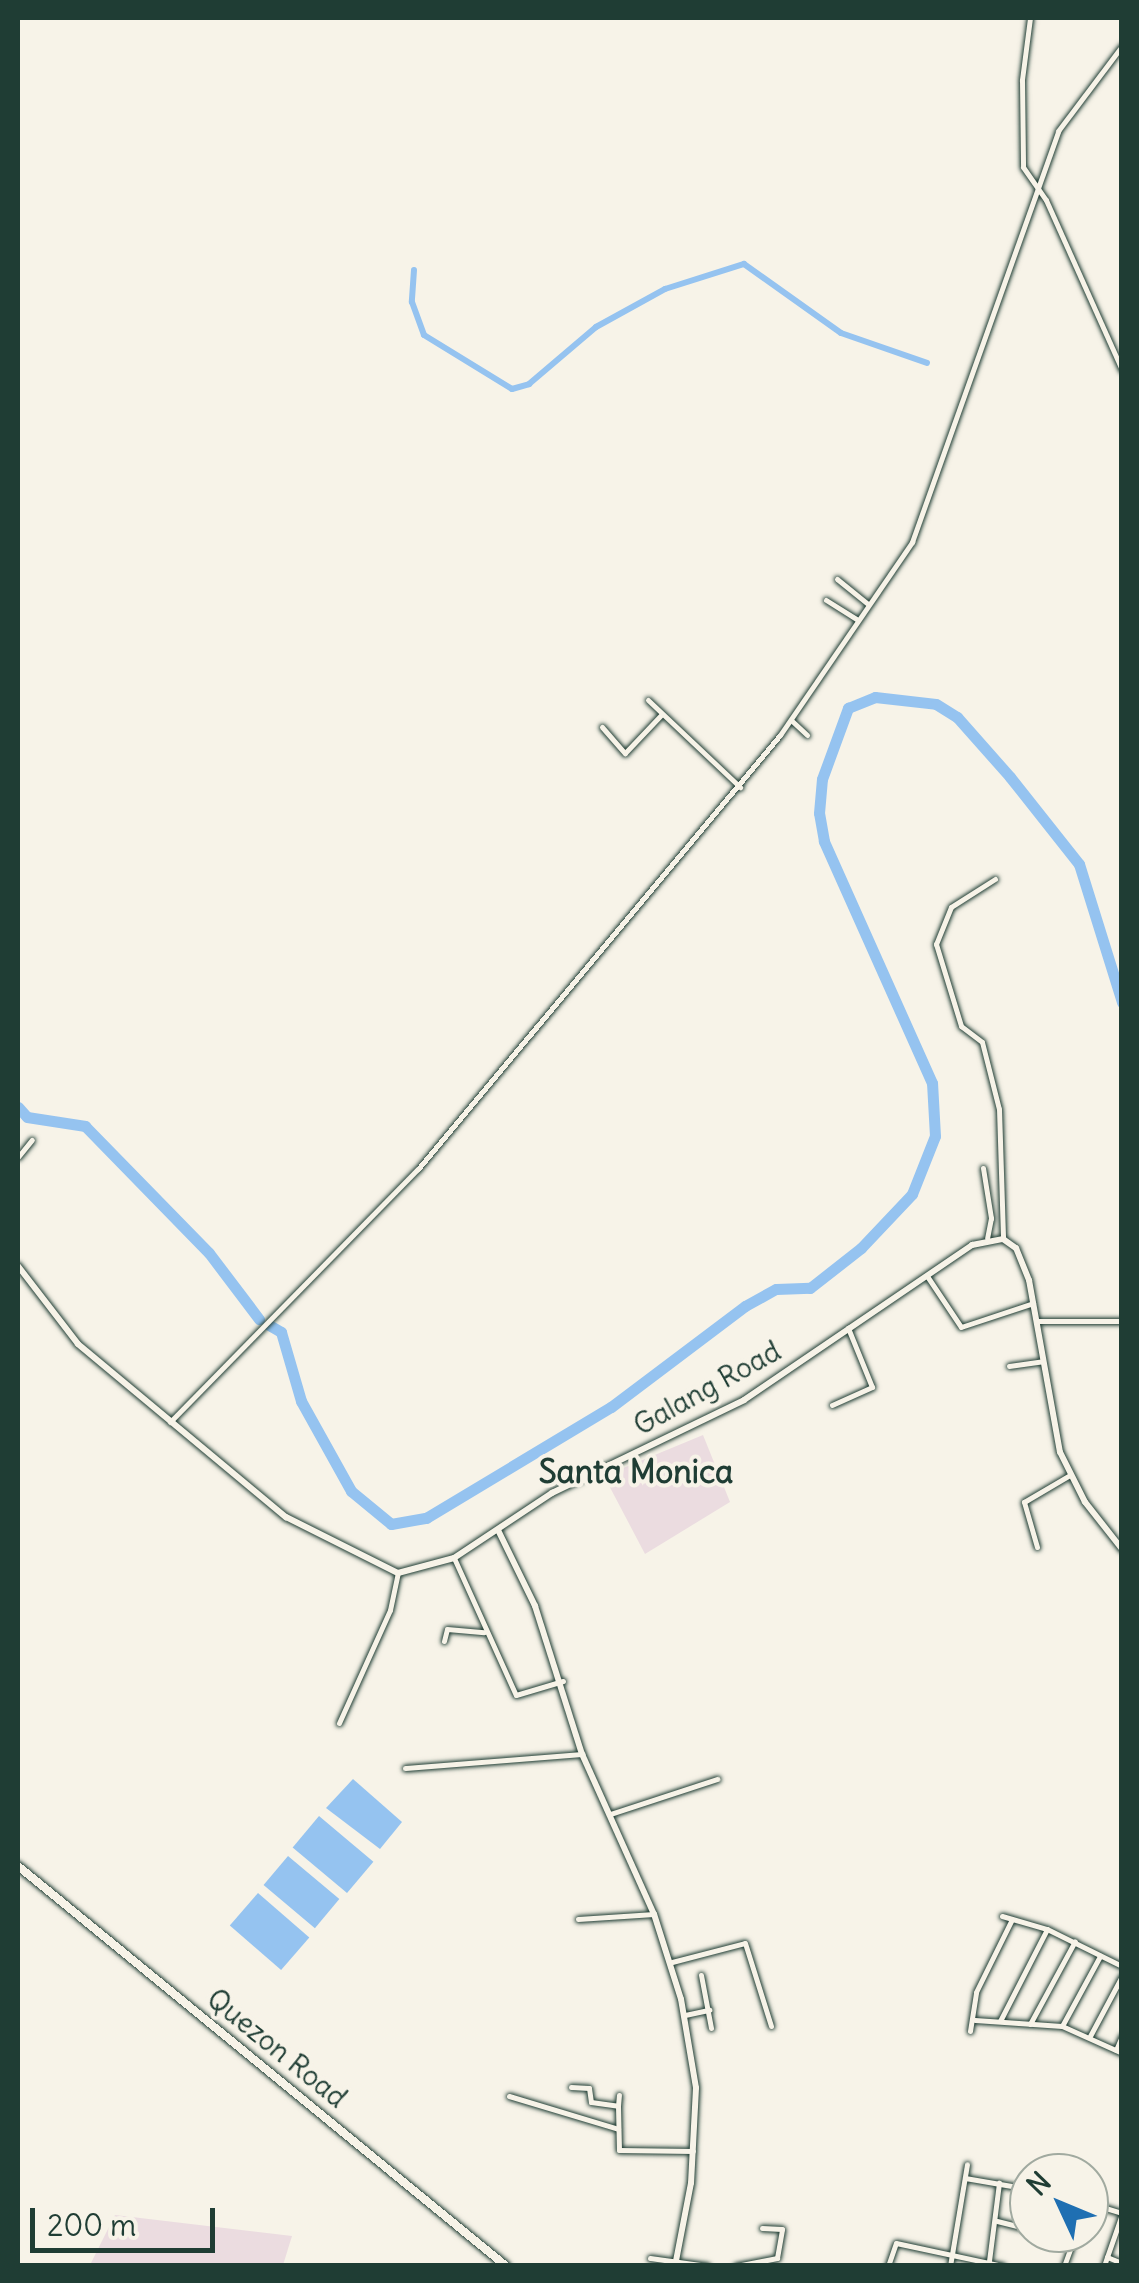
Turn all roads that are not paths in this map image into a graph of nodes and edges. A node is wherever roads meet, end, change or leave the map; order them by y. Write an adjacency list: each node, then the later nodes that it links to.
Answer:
1 (1030, 18): 3 (street)
2 (1122, 46): 3 (street)
3 (1036, 186): 4 (street); 7 (street)
4 (1122, 370)
5 (837, 579): 7 (street)
6 (826, 600): 8 (street)
7 (868, 604): 8 (street)
8 (857, 620): 11 (street)
9 (648, 700): 10 (street)
10 (662, 714): 12 (street); 14 (street)
11 (790, 719): 13 (street); 14 (street)
12 (602, 727)
13 (807, 735)
14 (740, 787): 30 (street)
15 (995, 879): 20 (street)
16 (32, 1140): 17 (street)
17 (18, 1156)
18 (982, 1168): 19 (street)
19 (986, 1238): 20 (street); 22 (street, Galang Road)
20 (1003, 1238): 23 (street)
21 (18, 1266): 30 (street)
22 (928, 1276): 23 (street); 26 (street, Galang Road)
23 (1033, 1304): 25 (street)
24 (1122, 1321): 25 (street)
25 (1038, 1322): 27 (street)
26 (848, 1328): 29 (street); 32 (street, Galang Road)
27 (1043, 1361): 28 (street); 31 (street)
28 (1009, 1366)
29 (832, 1405)
30 (170, 1422): 36 (street)
31 (1070, 1475): 33 (street); 34 (street)
32 (498, 1530): 35 (street, Galang Road); 39 (street)
33 (1037, 1547)
34 (1122, 1550)
35 (454, 1558): 36 (street, Galang Road); 37 (street)
36 (398, 1573): 40 (street)
37 (484, 1632): 38 (street); 39 (street)
38 (444, 1642)
39 (563, 1681): 41 (street)
40 (339, 1723)
41 (582, 1754): 42 (street); 44 (street)
42 (405, 1768)
43 (716, 1779): 44 (street)
44 (607, 1815): 46 (street)
45 (18, 1866): 89 (main road, Quezon Road)
46 (654, 1914): 49 (street); 53 (street)
47 (1002, 1916): 48 (street)
48 (1013, 1918): 50 (street); 59 (street)
49 (578, 1919)
50 (1048, 1929): 51 (street); 60 (street)
51 (1075, 1941): 52 (street); 61 (street)
52 (1100, 1956): 54 (street); 63 (street)
53 (672, 1962): 58 (street); 62 (street)
54 (1122, 1966)
55 (701, 1975): 57 (street)
56 (1122, 1976): 66 (street)
57 (708, 2010): 58 (street); 64 (street)
58 (685, 2016): 74 (street)
59 (974, 2020): 60 (street); 65 (street)
60 (1000, 2021): 61 (street)
61 (1030, 2024): 63 (street)
62 (770, 2026)
63 (1062, 2026): 66 (street)
64 (712, 2028)
65 (970, 2031)
66 (1090, 2036): 68 (street)
67 (1122, 2036): 68 (street)
68 (1119, 2052)
69 (571, 2087): 72 (street)
70 (619, 2095): 72 (street)
71 (508, 2096): 73 (street)
72 (618, 2106): 73 (street)
73 (618, 2129): 74 (street)
74 (693, 2151): 88 (street)
75 (967, 2164): 76 (street)
76 (965, 2178): 77 (street); 83 (street)
77 (999, 2183): 78 (street); 80 (street)
78 (1009, 2185)
79 (1122, 2214): 84 (street)
80 (996, 2221): 81 (street); 86 (street)
81 (1009, 2224)
82 (762, 2228): 91 (street)
83 (952, 2252): 86 (street); 92 (street); 93 (street)
84 (1107, 2257): 87 (street); 95 (street)
85 (650, 2258): 88 (street)
86 (989, 2261): 94 (street)
87 (1122, 2263)
88 (675, 2264): 90 (street)
89 (506, 2266)
90 (707, 2266)
91 (736, 2266)
92 (888, 2266)
93 (950, 2266)
94 (1003, 2266)
95 (1104, 2266)

